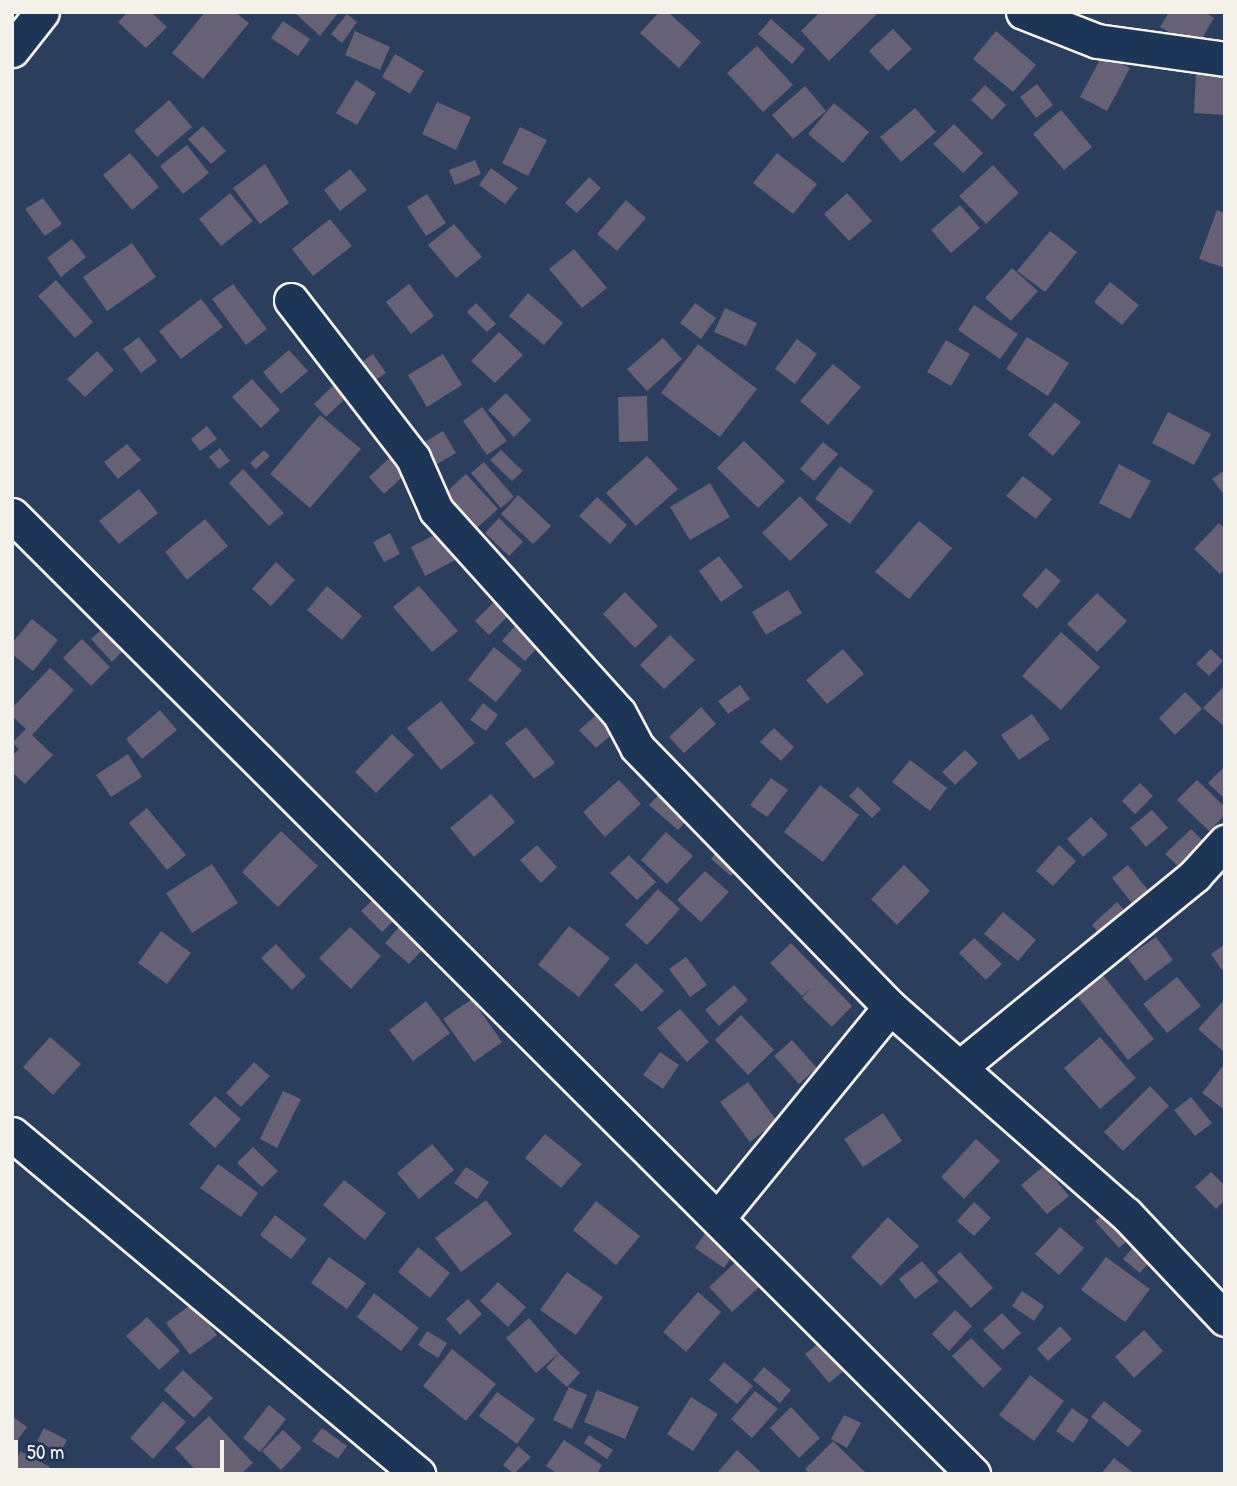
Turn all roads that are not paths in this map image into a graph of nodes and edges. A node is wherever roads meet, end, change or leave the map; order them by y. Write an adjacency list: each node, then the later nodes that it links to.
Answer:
1 (42, 12): 3 (street)
2 (1023, 12): 4 (street)
3 (12, 50)
4 (1225, 59)
5 (291, 300): 8 (street)
6 (12, 515): 11 (street)
7 (1225, 842): 9 (street)
8 (890, 1007): 9 (street); 11 (street)
9 (960, 1067): 12 (street)
10 (12, 1134): 13 (street)
11 (718, 1218): 14 (street)
12 (1225, 1319)
13 (418, 1474)
14 (973, 1474)

